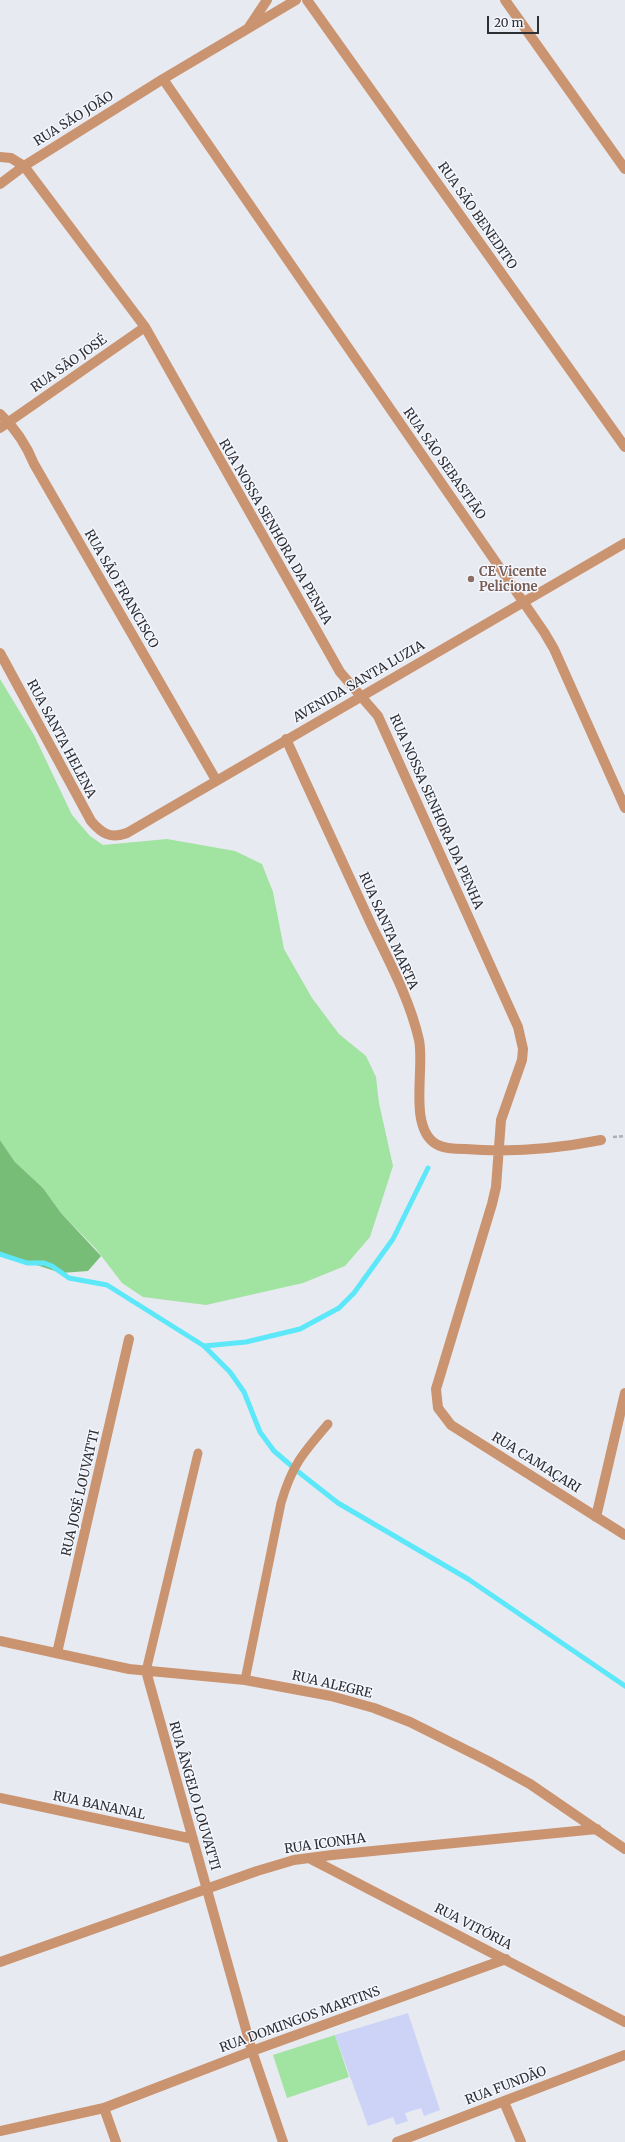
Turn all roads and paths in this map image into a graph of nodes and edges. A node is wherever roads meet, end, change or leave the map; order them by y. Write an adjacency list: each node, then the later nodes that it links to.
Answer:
1 (267, 0): 5 (street)
2 (296, 0): 5 (street, RUA SÃO JOÃO)
3 (308, 0): 14 (street, RUA SÃO BENEDITO)
4 (505, 0): 9 (street)
5 (247, 31): 6 (street, RUA SÃO JOÃO)
6 (163, 80): 8 (street, RUA SÃO JOÃO); 16 (street, RUA SÃO SEBASTIÃO)
7 (0, 157): 8 (street)
8 (24, 166): 10 (street, RUA SÃO JOÃO); 11 (street, RUA NOSSA SENHORA DA PENHA)
9 (625, 169)
10 (0, 184)
11 (145, 327): 13 (street, RUA SÃO JOSÉ); 18 (street, RUA NOSSA SENHORA DA PENHA)
12 (0, 414): 13 (street, RUA SÃO FRANCISCO)
13 (4, 425): 20 (street, RUA SÃO FRANCISCO)
14 (625, 447)
15 (625, 543): 16 (street, AVENIDA SANTA LUZIA)
16 (522, 601): 18 (street, AVENIDA SANTA LUZIA); 21 (street, RUA SÃO SEBASTIÃO)
17 (0, 653): 22 (street, RUA SANTA HELENA)
18 (360, 696): 19 (street, AVENIDA SANTA LUZIA); 24 (street, RUA NOSSA SENHORA DA PENHA)
19 (286, 740): 20 (street, AVENIDA SANTA LUZIA); 24 (street, RUA SANTA MARTA)
20 (216, 780): 22 (street, AVENIDA SANTA LUZIA)
21 (625, 808)
22 (104, 834)
23 (601, 1140): 24 (street)
24 (498, 1152): 27 (street, RUA NOSSA SENHORA DA PENHA)
25 (130, 1339): 33 (street, RUA JOSÉ LOUVATTI)
26 (625, 1393): 30 (street)
27 (438, 1408): 30 (street, RUA CAMAÇARI)
28 (328, 1424): 35 (lane)
29 (198, 1453): 34 (lane, RUA ÂNGELO LOUVATTI)
30 (596, 1517): 31 (street, RUA CAMAÇARI)
31 (625, 1535)
32 (0, 1640): 33 (street, RUA ALEGRE)
33 (57, 1653): 34 (street, RUA ALEGRE)
34 (146, 1671): 35 (street, RUA ALEGRE); 38 (street, RUA ÂNGELO LOUVATTI)
35 (245, 1680): 37 (street, RUA ALEGRE)
36 (0, 1798): 38 (street, RUA BANANAL)
37 (597, 1829): 39 (street, RUA ALEGRE); 40 (street, RUA ICONHA)
38 (193, 1838): 41 (street, RUA ÂNGELO LOUVATTI)
39 (625, 1849)
40 (309, 1858): 41 (street, RUA ICONHA); 42 (street, RUA VITÓRIA)
41 (207, 1888): 43 (street, RUA ICONHA); 45 (street, RUA ÂNGELO LOUVATTI)
42 (506, 1958): 44 (street, RUA VITÓRIA); 45 (street, RUA DOMINGOS MARTINS)
43 (0, 1962)
44 (625, 2022)
45 (252, 2051): 48 (street, RUA DOMINGOS MARTINS); 51 (street, RUA ÂNGELO LOUVATTI)
46 (625, 2056): 47 (street, RUA FUNDÃO)
47 (504, 2102): 52 (street, RUA FUNDÃO); 53 (street)
48 (104, 2108): 49 (street, RUA DOMINGOS MARTINS); 50 (street)
49 (0, 2131)
50 (116, 2142)
51 (284, 2142)
52 (397, 2142)
53 (521, 2142)

